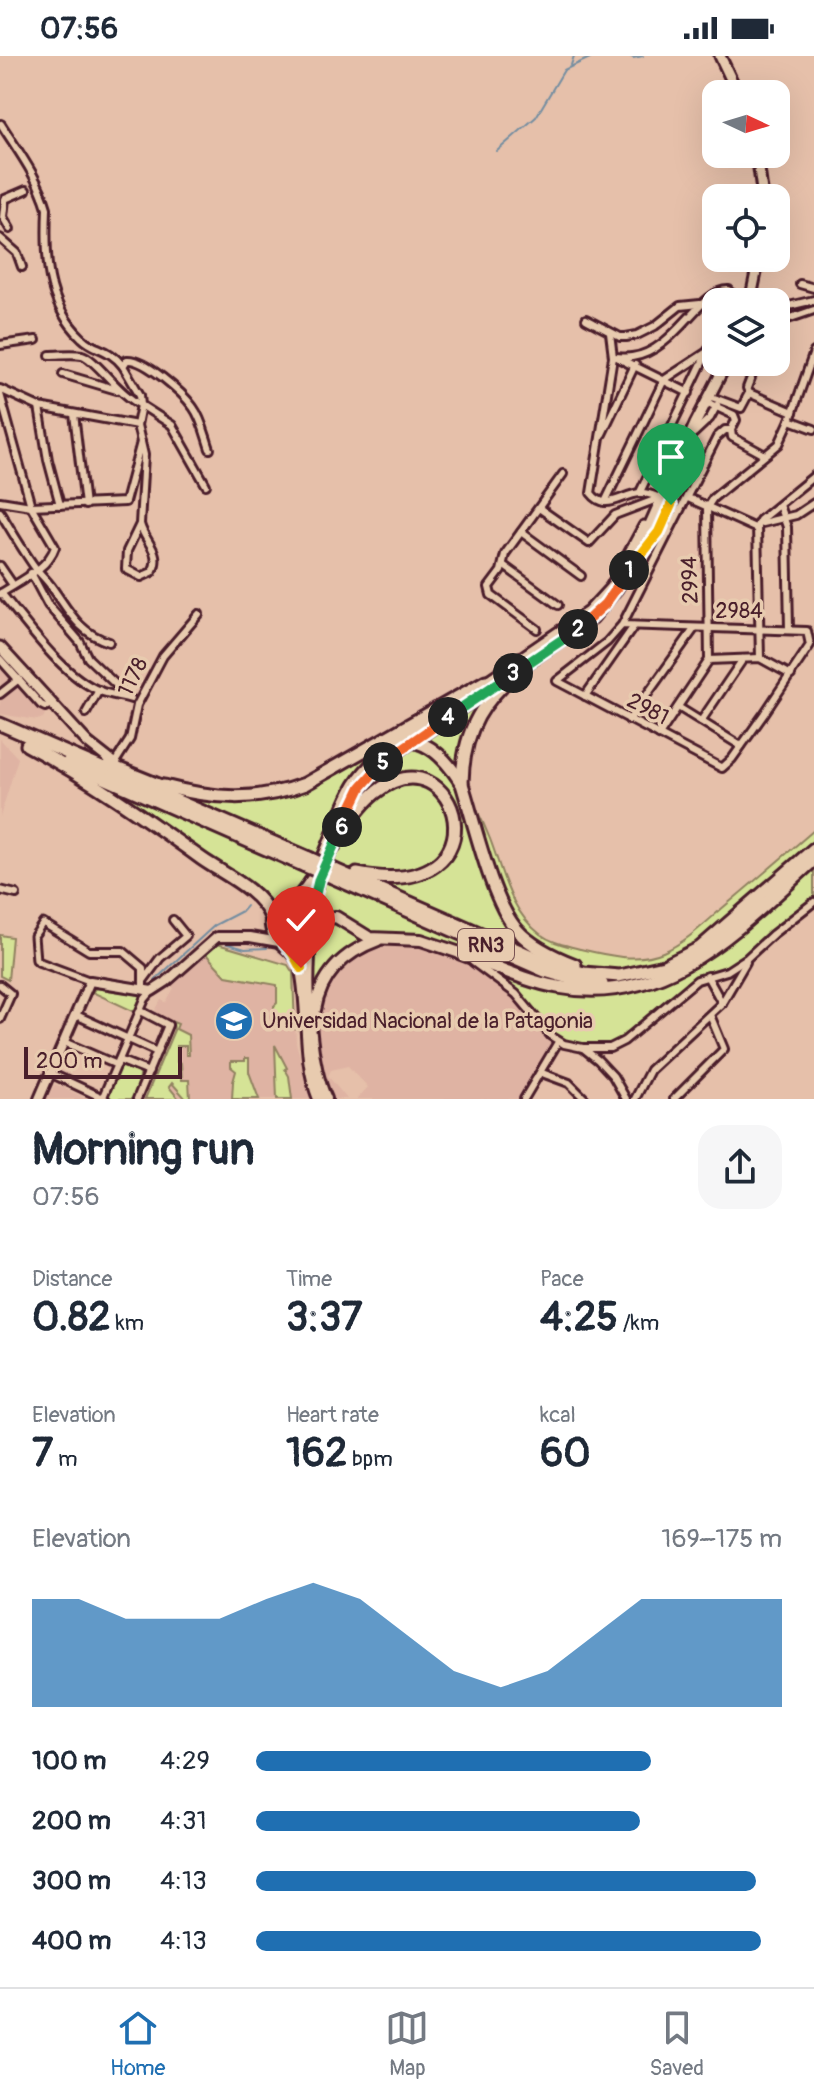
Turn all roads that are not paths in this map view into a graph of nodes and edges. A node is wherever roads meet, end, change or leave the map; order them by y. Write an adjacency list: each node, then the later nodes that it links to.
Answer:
1 (720, 56): 2 (main road)
2 (731, 80)
3 (1, 124): 25 (street)
4 (26, 190): 5 (street)
5 (2, 206): 6 (street)
6 (10, 229)
7 (0, 238): 8 (street)
8 (22, 267)
9 (800, 284): 10 (street)
10 (814, 288)
11 (814, 300): 13 (street)
12 (700, 304): 17 (street); 23 (street)
13 (790, 306)
14 (814, 310): 15 (street)
15 (790, 318)
16 (586, 319): 17 (street)
17 (610, 333): 23 (street)
18 (36, 340): 19 (street)
19 (0, 345)
20 (814, 352): 39 (street)
21 (50, 355): 31 (street)
22 (702, 355): 30 (street)
23 (613, 357): 24 (street); 45 (street)
24 (635, 365): 30 (street); 45 (street)
25 (123, 366): 37 (street); 48 (street)
26 (702, 366): 33 (street)
27 (63, 374): 31 (street)
28 (720, 376): 35 (main road)
29 (752, 376): 34 (street)
30 (664, 380): 33 (street); 57 (street)
31 (117, 390): 37 (street)
32 (0, 392): 38 (street); 62 (street)
33 (689, 393): 53 (street)
34 (749, 393): 36 (street); 39 (street)
35 (708, 399): 36 (street); 47 (main road)
36 (718, 404): 44 (street); 47 (street)
37 (141, 405): 42 (street); 52 (street)
38 (39, 407): 40 (street); 59 (street)
39 (793, 412): 41 (street)
40 (74, 414): 42 (street); 60 (street)
41 (790, 420): 43 (street); 49 (street)
42 (137, 425): 46 (street)
43 (814, 429)
44 (731, 430): 49 (street); 54 (street)
45 (599, 440): 57 (street)
46 (141, 442): 60 (street); 67 (street)
47 (685, 446): 55 (main road)
48 (210, 449)
49 (765, 455): 63 (street)
50 (563, 474): 64 (street)
51 (814, 476): 61 (street)
52 (206, 485)
53 (640, 492): 55 (street); 57 (street)
54 (688, 498): 63 (street); 78 (street)
55 (658, 499): 64 (street); 91 (main road); 94 (main road)
56 (0, 501): 62 (street)
57 (605, 502)
58 (814, 503): 66 (street)
59 (60, 505): 60 (street); 62 (street)
60 (85, 505)
61 (779, 505): 66 (street); 68 (street)
62 (31, 506): 72 (street)
63 (707, 507): 68 (street); 82 (street, 2994)
64 (539, 508): 69 (street)
65 (0, 512): 72 (street)
66 (783, 518): 68 (street); 83 (street)
67 (140, 524): 67 (street)
68 (757, 527): 84 (street)
69 (521, 532): 70 (street); 73 (street)
70 (503, 565): 76 (street); 80 (street)
71 (0, 566): 74 (street)
72 (34, 572): 74 (street); 85 (street); 98 (street)
73 (581, 576)
74 (13, 585): 75 (street)
75 (1, 594): 95 (street)
76 (558, 605)
77 (199, 614): 99 (street, 1178)
78 (622, 625): 79 (street, 2984); 97 (street, 2981)
79 (634, 626): 81 (street, 2984); 97 (street)
80 (537, 629)
81 (694, 629): 82 (street, 2984); 102 (street)
82 (709, 629): 84 (street, 2984); 90 (street, 2994)
83 (789, 629): 84 (street, 2984); 92 (street, 2984)
84 (759, 630): 87 (street)
85 (109, 642)
86 (0, 647): 93 (main road)
87 (760, 658): 89 (street); 92 (street)
88 (0, 659): 93 (street)
89 (743, 659): 90 (street); 103 (street)
90 (709, 660): 100 (street)
91 (525, 665): 107 (main road); 112 (highway)
92 (791, 675): 110 (street)
93 (22, 677): 96 (street); 111 (main road)
94 (486, 681): 107 (main road); 113 (highway)
95 (99, 690): 98 (street); 101 (street)
96 (0, 694)
97 (585, 696): 102 (street, 2981)
98 (131, 699): 99 (street)
99 (137, 705): 111 (street, 1178)
100 (678, 707): 103 (street); 106 (street)
101 (86, 713)
102 (629, 720): 106 (street, 2981)
103 (701, 721): 110 (street)
104 (0, 724): 109 (highway, RN3)
105 (0, 732): 108 (highway, RN3)
106 (659, 735): 110 (street, 2981)
107 (406, 741): 112 (highway); 115 (main road); 122 (main road)
108 (27, 745): 118 (highway, RN3); 125 (highway)
109 (49, 746): 111 (highway); 114 (highway, RN3)
110 (741, 746)
111 (118, 766): 113 (highway)
112 (462, 784): 135 (highway)
113 (164, 786): 114 (highway)
114 (220, 819): 118 (highway, RN3)
115 (334, 846): 119 (highway); 124 (main road)
116 (814, 849): 135 (highway, RN3)
117 (814, 860): 137 (highway, RN3)
118 (307, 862): 119 (highway, RN3, bridge)
119 (333, 873): 135 (highway, RN3); 137 (highway, RN3)
120 (0, 890): 121 (street)
121 (16, 894)
122 (293, 901): 124 (main road); 125 (main road)
123 (814, 902): 133 (street)
124 (313, 913): 128 (main road)
125 (271, 918): 129 (street); 131 (main road)
126 (173, 920): 140 (street)
127 (48, 926): 134 (street); 140 (street)
128 (315, 929): 130 (main road); 131 (main road); 149 (main road)
129 (250, 937): 131 (street); 140 (street)
130 (384, 939): 132 (main road); 149 (main road)
131 (283, 944): 159 (main road)
132 (460, 953): 137 (highway); 148 (street)
133 (747, 958): 136 (street); 141 (street)
134 (39, 962): 138 (street)
135 (619, 976)
136 (707, 976): 141 (street); 150 (street)
137 (647, 980)
138 (90, 981): 140 (street); 143 (street)
139 (0, 985): 145 (street)
140 (146, 987): 142 (street)
141 (722, 1003): 144 (street)
142 (141, 1011): 146 (street); 151 (street)
143 (76, 1015): 146 (street); 147 (street)
144 (710, 1015): 164 (street); 165 (street)
145 (0, 1019)
146 (129, 1038): 151 (street); 152 (street)
147 (64, 1042): 152 (street); 154 (street)
148 (558, 1042): 150 (street); 155 (street)
149 (313, 1044): 160 (main road)
150 (583, 1048): 163 (street)
151 (157, 1052): 153 (street)
152 (118, 1062): 153 (street); 157 (street)
153 (149, 1072): 158 (street)
154 (50, 1073): 156 (street); 157 (street)
155 (542, 1073): 161 (street); 162 (street)
156 (39, 1099)
157 (103, 1099)
158 (137, 1099)
159 (319, 1099)
160 (326, 1099)
161 (524, 1099)
162 (585, 1099)
163 (626, 1099)
164 (635, 1099)
165 (674, 1099)

